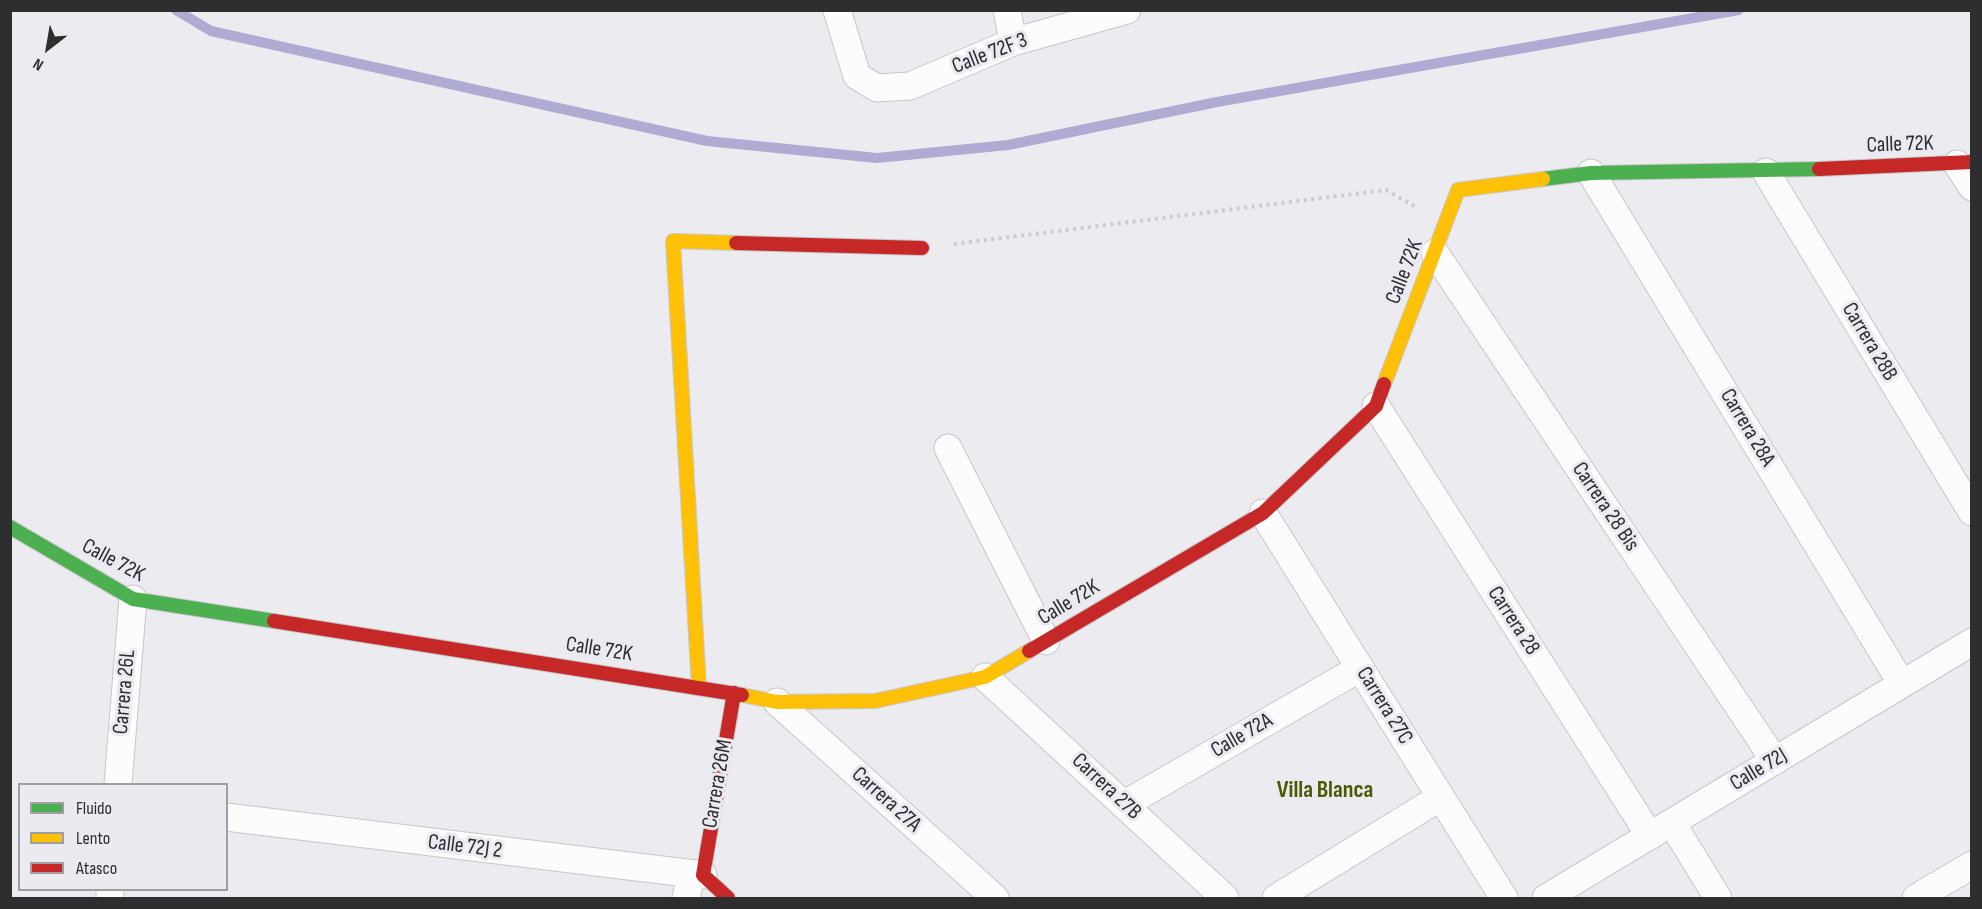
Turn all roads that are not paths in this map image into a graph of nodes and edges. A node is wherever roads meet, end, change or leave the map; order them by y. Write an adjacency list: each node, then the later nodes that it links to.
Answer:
1 (818, 10): 4 (street)
2 (1007, 10): 5 (street)
3 (1127, 10): 5 (street, Calle 72F 3)
4 (840, 22): 5 (street, Calle 72F 3)
5 (1013, 42)
6 (1964, 163): 7 (street, Calle 72K); 9 (street)
7 (1766, 172): 8 (street, Calle 72K); 14 (street, Carrera 28B)
8 (1591, 173): 11 (street, Calle 72K); 22 (street, Carrera 28A)
9 (1971, 187)
10 (922, 248): 23 (street)
11 (1434, 253): 12 (street, Calle 72K); 26 (street, Carrera 28 Bis)
12 (1376, 406): 15 (street, Calle 72K); 31 (street, Carrera 28)
13 (948, 448): 18 (street)
14 (1971, 512)
15 (1263, 513): 18 (street, Calle 72K); 20 (street, Carrera 27C)
16 (10, 527): 17 (street, Calle 72K)
17 (132, 599): 23 (street, Calle 72K); 27 (street, Carrera 26L)
18 (1046, 641): 21 (street, Calle 72K)
19 (1971, 642): 22 (street, Calle 72J)
20 (1360, 668): 28 (street, Carrera 27C); 29 (street, Calle 72A)
21 (985, 677): 25 (street, Calle 72K); 29 (street, Carrera 27B)
22 (1902, 684): 26 (street, Calle 72J)
23 (699, 687): 24 (street, Calle 72K)
24 (734, 693): 25 (street, Calle 72K); 33 (street, Carrera 26M)
25 (777, 702): 35 (street, Carrera 27A)
26 (1775, 761): 31 (street, Calle 72J)
27 (118, 783)
28 (1441, 797): 37 (street); 38 (street, Carrera 27C)
29 (1125, 804): 36 (street, Carrera 27B)
30 (228, 817): 33 (street, Calle 72J 2)
31 (1661, 829): 39 (street, Calle 72J); 40 (street, Carrera 28)
32 (1971, 865): 41 (street)
33 (693, 883): 34 (street)
34 (728, 898)
35 (995, 898)
36 (1225, 898)
37 (1276, 898)
38 (1504, 898)
39 (1546, 898)
40 (1718, 898)
41 (1916, 898)

